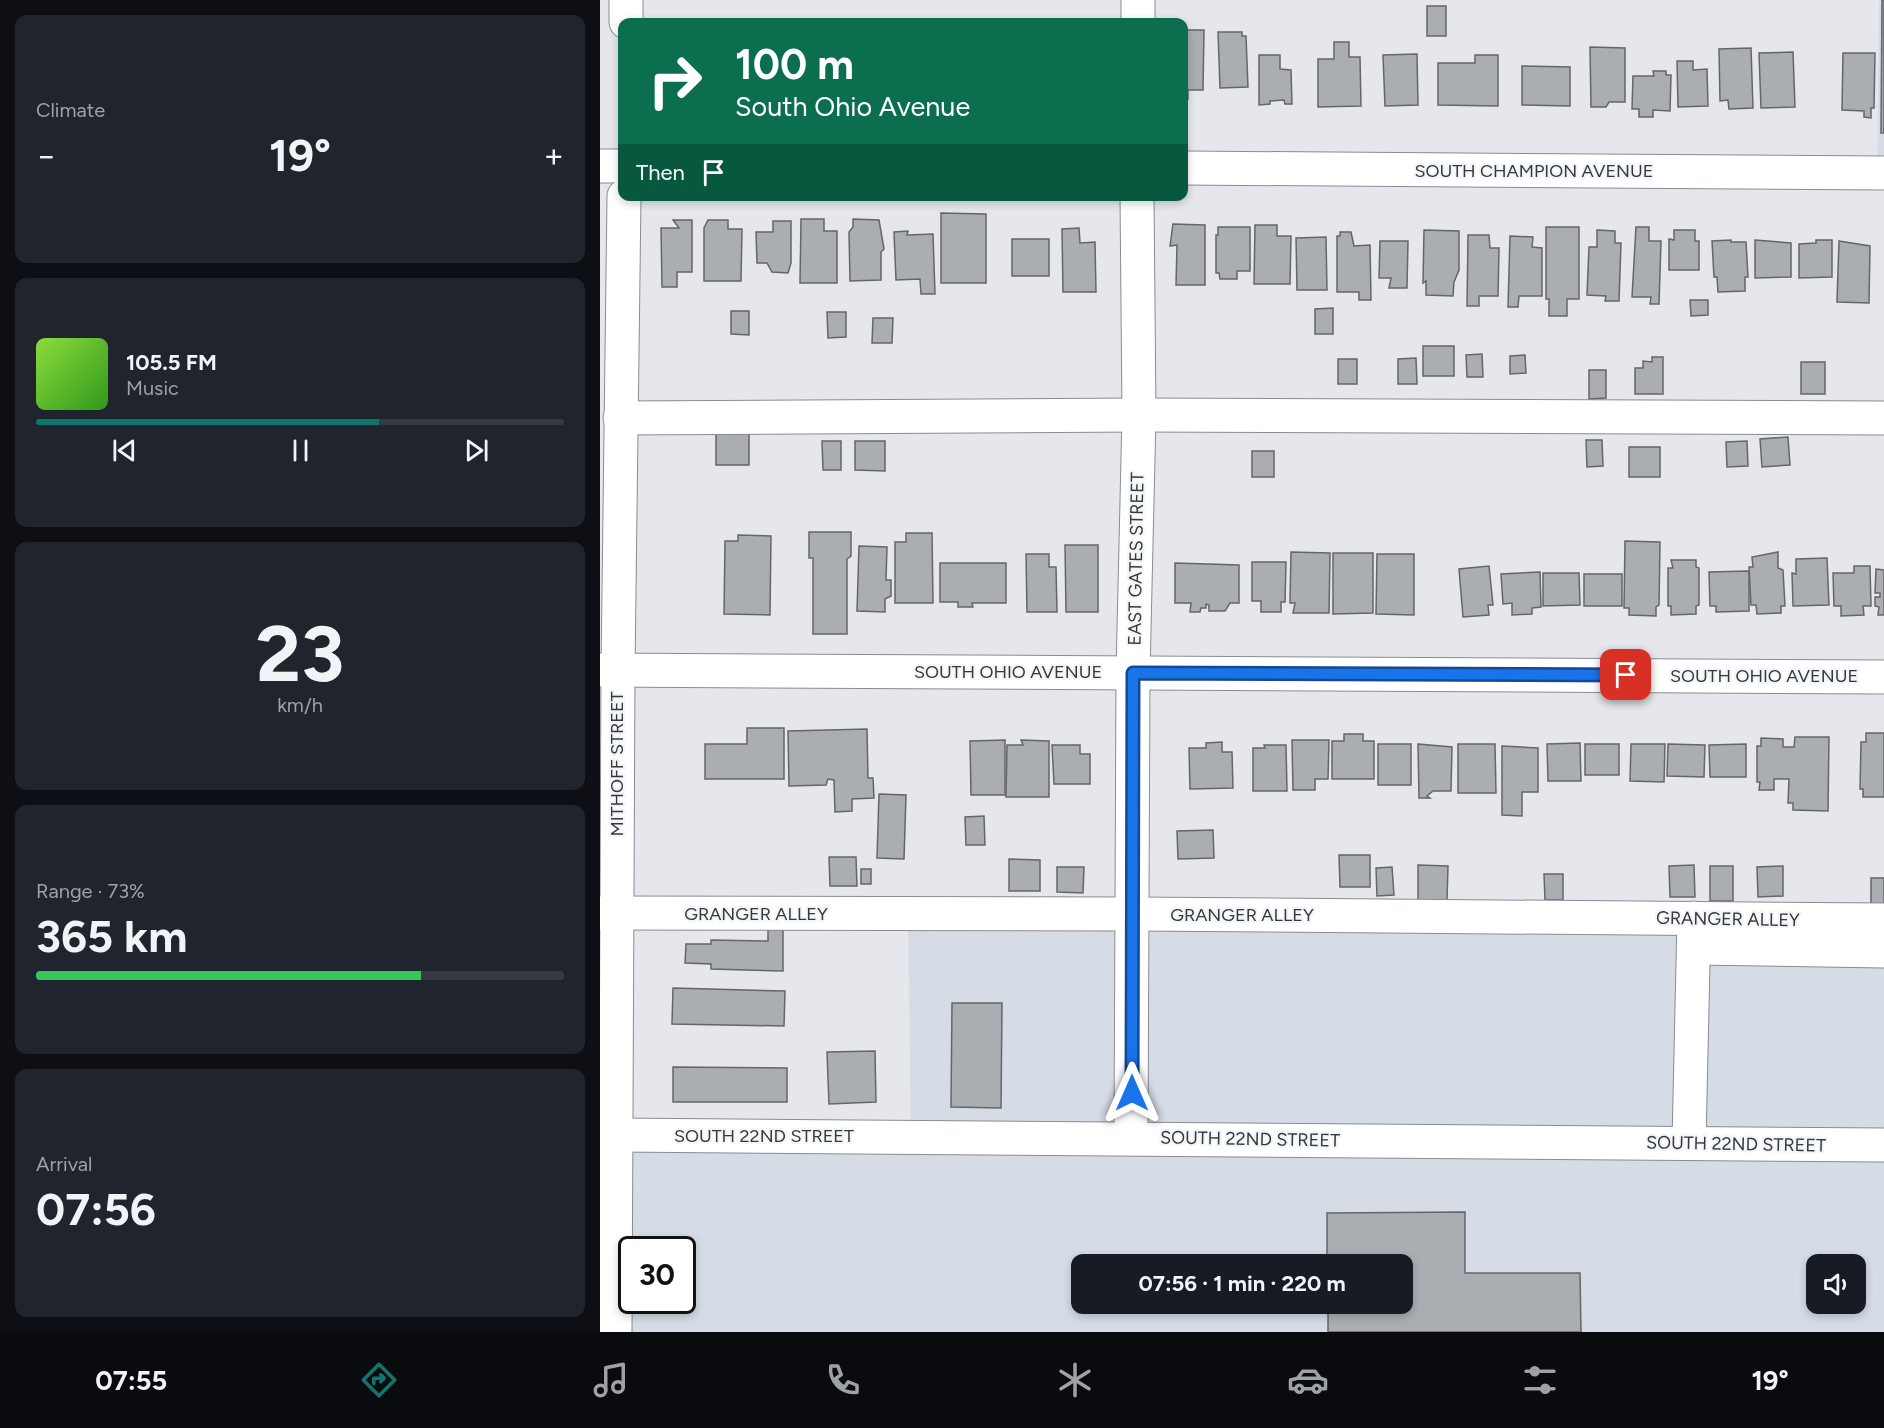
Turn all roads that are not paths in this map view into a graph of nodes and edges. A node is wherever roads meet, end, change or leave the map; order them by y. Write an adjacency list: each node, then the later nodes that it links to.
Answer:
1 (626, 0): 3 (street)
2 (1138, 0): 4 (street)
3 (626, 18)
4 (1138, 18)
5 (600, 166): 6 (street)
6 (618, 166)
7 (1188, 168): 8 (street, SOUTH CHAMPION AVENUE)
8 (1884, 173)
9 (624, 201): 12 (street, MITHOFF STREET)
10 (1137, 201): 11 (street, EAST GATES STREET)
11 (1139, 415): 12 (street); 13 (street); 15 (street, EAST GATES STREET)
12 (620, 418): 14 (street, MITHOFF STREET)
13 (1884, 418)
14 (609, 670): 15 (street, SOUTH OHIO AVENUE); 17 (street, MITHOFF STREET)
15 (1133, 673): 16 (street, SOUTH OHIO AVENUE); 18 (street, EAST GATES STREET)
16 (1884, 677)
17 (609, 914): 18 (street, GRANGER ALLEY); 25 (street, MITHOFF STREET)
18 (1133, 914): 20 (street, GRANGER ALLEY); 22 (street, EAST GATES STREET)
19 (1884, 920): 20 (street, GRANGER ALLEY)
20 (1694, 933): 21 (street); 23 (street)
21 (1884, 951)
22 (1131, 1137): 23 (street, SOUTH 22ND STREET); 25 (street, SOUTH 22ND STREET)
23 (1689, 1143): 24 (street, SOUTH 22ND STREET)
24 (1884, 1145)
25 (611, 1147): 26 (street, MITHOFF STREET)
26 (615, 1332)

